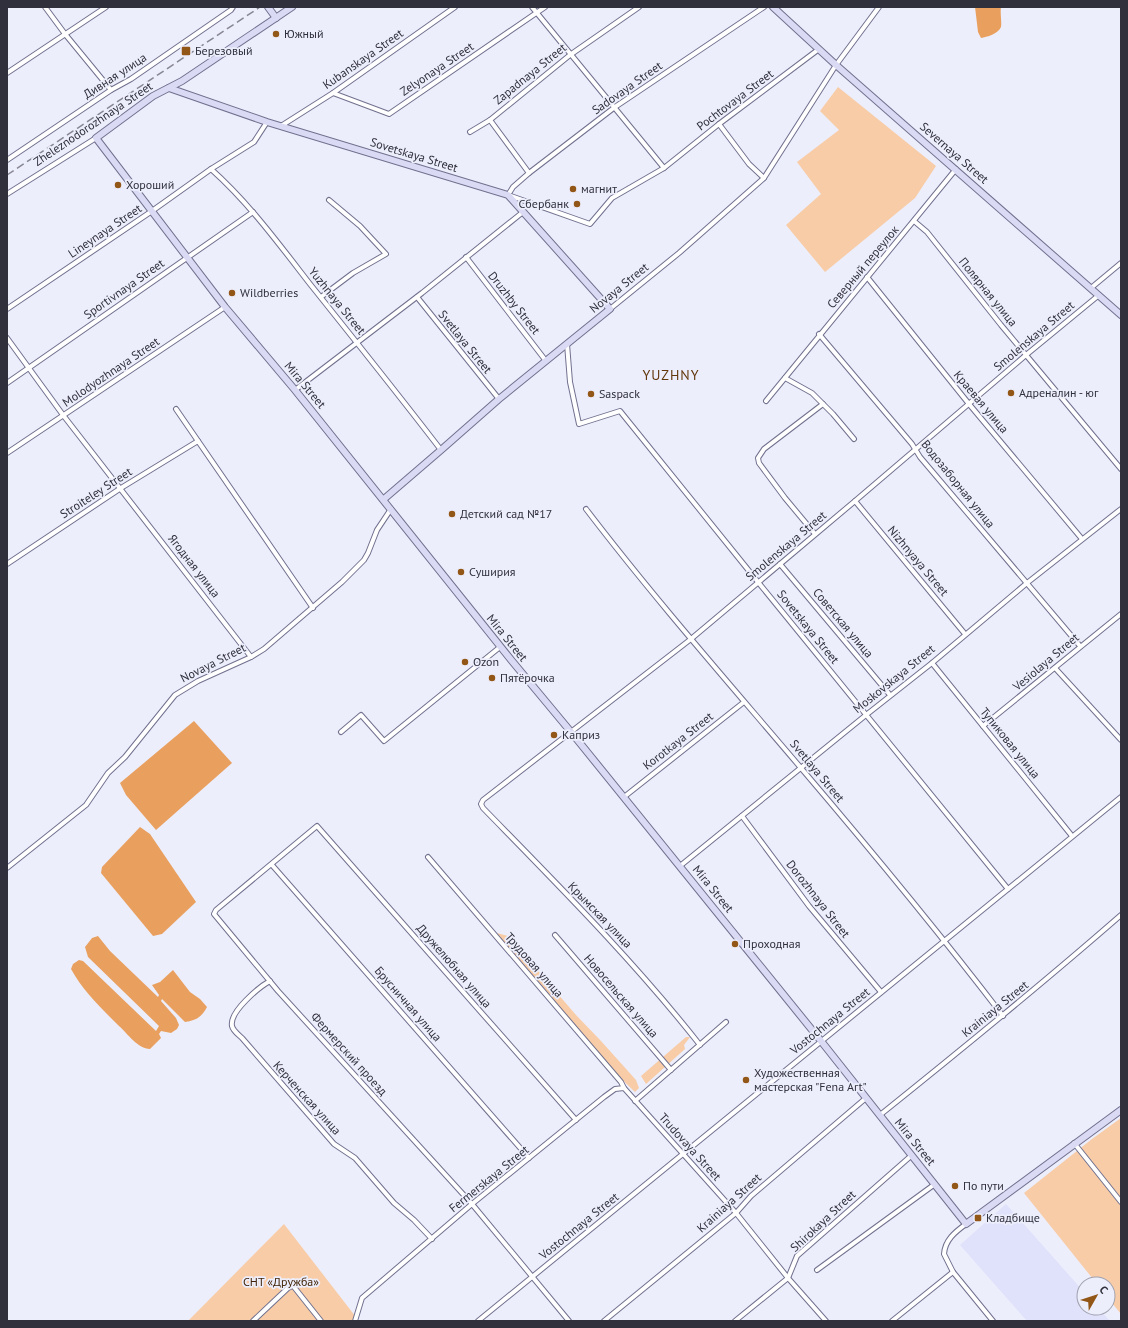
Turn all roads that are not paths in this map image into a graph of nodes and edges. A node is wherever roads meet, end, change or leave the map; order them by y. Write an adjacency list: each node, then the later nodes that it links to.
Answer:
1 (45, 7): 15 (street)
2 (106, 7): 15 (street)
3 (233, 7): 21 (street, Дивная улица)
4 (268, 7): 14 (street)
5 (292, 7): 14 (street, Zheleznodorozhnaya Street)
6 (455, 7): 22 (street, Kubanskaya Street)
7 (532, 7): 13 (street)
8 (545, 7): 13 (street, Zelyonaya Street)
9 (639, 7): 17 (street, Zapadnaya Street)
10 (764, 7): 23 (street, Sadovaya Street)
11 (773, 7): 16 (street, Severnaya Street)
12 (879, 7): 18 (street, Novaya Street)
13 (537, 13): 17 (street); 22 (street, Zelyonaya Street)
14 (276, 18): 20 (street, Zheleznodorozhnaya Street)
15 (65, 34): 19 (street); 21 (street)
16 (819, 49): 18 (street, Severnaya Street); 26 (street, Pochtovaya Street)
17 (570, 54): 23 (street); 24 (street, Zapadnaya Street)
18 (836, 65): 33 (street, Severnaya Street); 35 (street, Novaya Street)
19 (7, 73)
20 (169, 88): 25 (street, Sovetskaya Street); 29 (street, Zheleznodorozhnaya Street)
21 (111, 90): 30 (street, Дивная улица)
22 (333, 93): 27 (street, Kubanskaya Street)
23 (615, 107): 31 (street); 34 (street, Sadovaya Street)
24 (490, 120): 28 (street); 34 (street, Zapadnaya Street)
25 (267, 122): 27 (street, Sovetskaya Street); 32 (street, Lineynaya Street)
26 (719, 124): 31 (street, Pochtovaya Street); 35 (street)
27 (281, 126): 37 (street, Sovetskaya Street)
28 (470, 132)
29 (96, 138): 36 (street, Zheleznodorozhnaya Street); 39 (street, Mira Street)
30 (7, 160)
31 (664, 168): 37 (street, Pochtovaya Street)
32 (211, 169): 39 (street, Lineynaya Street); 40 (street, Yuzhnaya Street)
33 (956, 169): 42 (street, Северный переулок); 47 (street, Severnaya Street)
34 (529, 173): 37 (street, Sadovaya Street)
35 (764, 178): 53 (street, Novaya Street)
36 (7, 194)
37 (508, 195): 41 (street)
38 (329, 200): 49 (street)
39 (152, 211): 44 (street, Mira Street); 52 (street, Lineynaya Street)
40 (253, 212): 44 (street, Sportivnaya Street); 49 (street, Yuzhnaya Street)
41 (523, 212): 43 (street); 53 (street)
42 (914, 221): 46 (street, Северный переулок); 59 (street, Полярная улица)
43 (466, 257): 50 (street); 60 (street, Druzhby Street)
44 (188, 258): 51 (street, Mira Street); 61 (street, Sportivnaya Street)
45 (1121, 263): 47 (street)
46 (866, 277): 55 (street, Северный переулок); 68 (street, Краевая улица)
47 (1091, 288): 48 (street, Severnaya Street)
48 (1099, 295): 54 (street, Severnaya Street); 59 (street, Smolenskaya Street)
49 (321, 297): 57 (street, Yuzhnaya Street)
50 (417, 297): 57 (street); 65 (street, Svetlaya Street)
51 (226, 307): 64 (street, Mira Street); 70 (street, Molodyozhnaya Street)
52 (7, 309)
53 (610, 310): 58 (street, Novaya Street)
54 (1121, 315)
55 (819, 334): 62 (street, Северный переулок); 74 (street, Водозаборная улица)
56 (7, 338): 61 (street, Ягодная улица)
57 (358, 342): 64 (street); 73 (street, Yuzhnaya Street)
58 (567, 343): 60 (street, Novaya Street); 87 (street, Sovetskaya Street)
59 (1026, 355): 68 (street, Smolenskaya Street); 76 (street, Полярная улица)
60 (546, 361): 65 (street, Novaya Street)
61 (29, 367): 63 (street, Sportivnaya Street); 70 (street, Ягодная улица)
62 (785, 378): 66 (street, Северный переулок); 67 (street)
63 (7, 383)
64 (296, 390): 78 (street, Mira Street)
65 (499, 399): 73 (street, Novaya Street)
66 (766, 401)
67 (823, 404): 71 (street); 83 (street)
68 (969, 404): 74 (street, Smolenskaya Street); 84 (street, Краевая улица)
69 (176, 409): 72 (street)
70 (63, 415): 75 (street, Molodyozhnaya Street); 77 (street, Ягодная улица)
71 (854, 439)
72 (198, 441): 77 (street, Stroiteley Street); 89 (street)
73 (441, 450): 78 (street, Novaya Street)
74 (915, 450): 79 (street, Smolenskaya Street); 88 (street, Водозаборная улица)
75 (7, 453)
76 (1121, 469)
77 (121, 488): 85 (street, Stroiteley Street); 95 (street, Ягодная улица)
78 (384, 499): 80 (street, Mira Street)
79 (855, 501): 83 (street, Smolenskaya Street); 91 (street, Nizhnyaya Street)
80 (391, 509): 89 (street, Novaya Street); 94 (street, Mira Street)
81 (586, 509): 92 (street, Svetlaya Street)
82 (1121, 509): 84 (street, Moskovskaya Street)
83 (815, 534): 86 (street, Smolenskaya Street)
84 (1082, 539): 88 (street, Moskovskaya Street)
85 (7, 564)
86 (780, 564): 87 (street, Smolenskaya Street); 98 (street, Советская улица)
87 (758, 582): 92 (street, Smolenskaya Street); 100 (street, Sovetskaya Street)
88 (1027, 583): 91 (street, Moskovskaya Street); 93 (street, Водозаборная улица)
89 (313, 608): 95 (street, Novaya Street)
90 (1121, 614): 93 (street, Vesiolaya Street)
91 (965, 634): 96 (street, Moskovskaya Street)
92 (691, 639): 99 (street, Svetlaya Street); 103 (street, Smolenskaya Street)
93 (1080, 646): 97 (street, Vesiolaya Street)
94 (500, 647): 102 (street); 103 (street, Mira Street)
95 (251, 657): 114 (street, Novaya Street)
96 (932, 663): 98 (street, Moskovskaya Street); 101 (street, Тупиковая улица)
97 (1055, 668): 101 (street, Vesiolaya Street); 104 (street)
98 (890, 695): 100 (street, Moskovskaya Street)
99 (744, 702): 105 (street, Svetlaya Street); 106 (street, Korotkaya Street)
100 (866, 715): 105 (street, Moskovskaya Street); 115 (street, Sovetskaya Street)
101 (983, 726): 110 (street, Тупиковая улица)
102 (341, 732)
103 (571, 732): 106 (street, Mira Street); 108 (street, Smolenskaya Street)
104 (1121, 740)
105 (801, 768): 109 (street, Moskovskaya Street); 118 (street, Svetlaya Street)
106 (624, 797): 113 (street, Mira Street)
107 (1121, 797): 110 (street, Vostochnaya Street)
108 (481, 804): 124 (street, Крымская улица)
109 (742, 816): 113 (street, Moskovskaya Street); 120 (street, Dorozhnaya Street)
110 (1072, 836): 115 (street, Vostochnaya Street)
111 (428, 857): 126 (street, Трудовая улица)
112 (272, 865): 119 (street, Фермерский проезд); 131 (street, Дружелюбная улица); 135 (street, Брусничная улица)
113 (680, 866): 123 (street, Mira Street)
114 (7, 868)
115 (1008, 889): 118 (street, Vostochnaya Street)
116 (1121, 915): 121 (street, Krainiaya Street)
117 (555, 935): 125 (street, Новосельская улица)
118 (945, 940): 120 (street, Vostochnaya Street); 121 (street, Svetlaya Street)
119 (270, 981): 138 (street, Фермерский проезд); 141 (street, Керченская улица)
120 (881, 992): 123 (street, Vostochnaya Street)
121 (1003, 1016): 130 (street, Krainiaya Street)
122 (726, 1022): 124 (street)
123 (821, 1041): 127 (street, Mira Street); 133 (street, Vostochnaya Street)
124 (700, 1045): 125 (street)
125 (672, 1070): 128 (street)
126 (624, 1088): 128 (street, Trudovaya Street); 131 (street, Fermerskaya Street)
127 (866, 1098): 130 (street, Mira Street); 139 (street, Krainiaya Street)
128 (635, 1101): 133 (street, Trudovaya Street)
129 (1121, 1110): 132 (street)
130 (880, 1115): 134 (street, Mira Street)
131 (576, 1120): 135 (street, Fermerskaya Street)
132 (1074, 1143): 137 (street); 140 (street)
133 (683, 1154): 139 (street, Trudovaya Street); 144 (street, Vostochnaya Street)
134 (912, 1155): 136 (street, Mira Street); 145 (street, Shirokaya Street)
135 (529, 1158): 138 (street, Fermerskaya Street)
136 (935, 1184): 140 (street, Mira Street); 142 (street)
137 (1121, 1202)
138 (472, 1204): 141 (street, Fermerskaya Street); 144 (street, Фермерский проезд)
139 (736, 1213): 145 (street, Trudovaya Street); 151 (street, Krainiaya Street)
140 (966, 1224): 143 (street)
141 (432, 1239): 148 (street, Fermerskaya Street)
142 (817, 1270)
143 (953, 1272): 154 (street); 155 (street)
144 (533, 1277): 149 (street, Vostochnaya Street); 150 (street, Фермерский проезд)
145 (788, 1278): 152 (street, Shirokaya Street); 153 (street, Trudovaya Street)
146 (253, 1321): 147 (street)
147 (321, 1321)
148 (355, 1321)
149 (478, 1321)
150 (569, 1321)
151 (604, 1321)
152 (735, 1321)
153 (826, 1321)
154 (892, 1321)
155 (993, 1321)

